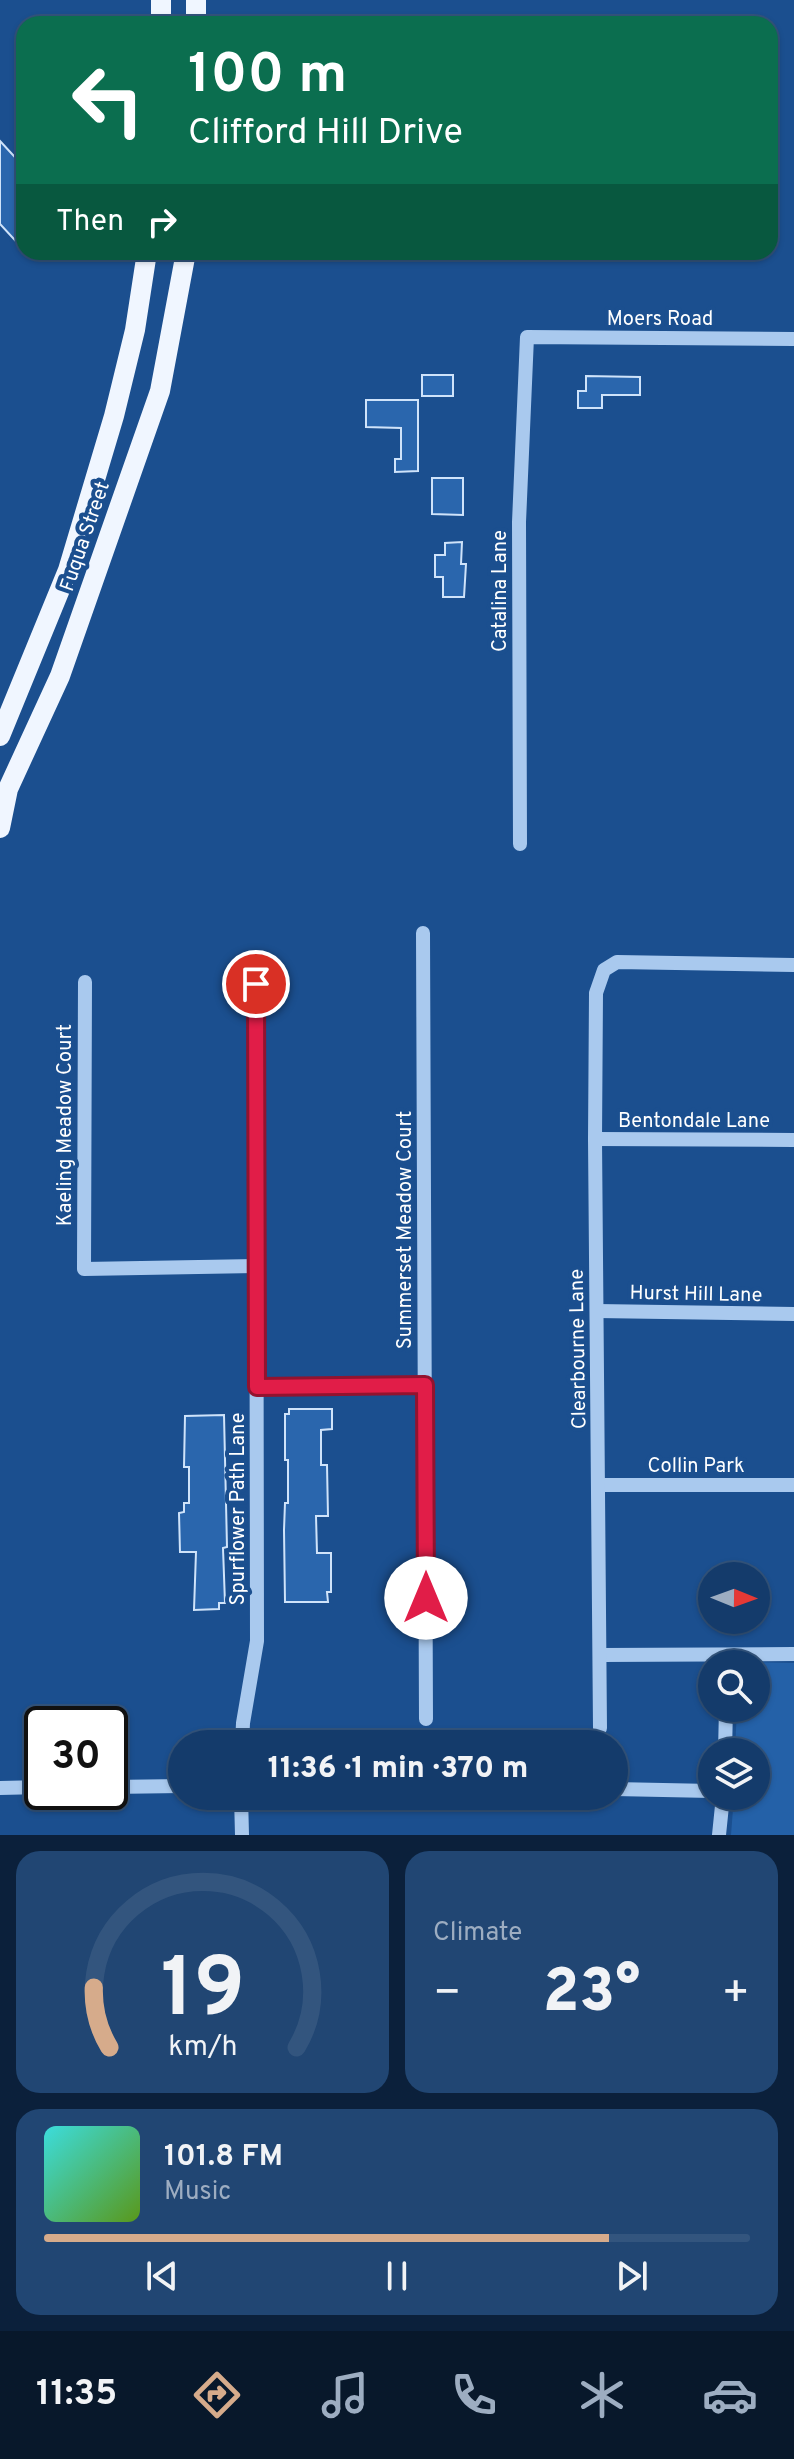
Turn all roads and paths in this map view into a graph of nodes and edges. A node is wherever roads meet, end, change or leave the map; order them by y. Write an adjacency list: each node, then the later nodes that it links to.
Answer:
1 (146, 260): 3 (main road, Fuqua Street)
2 (185, 260): 4 (main road, Fuqua Street)
3 (135, 330): 4 (main road); 7 (main road, Fuqua Street)
4 (172, 334): 8 (main road, Fuqua Street)
5 (527, 337): 6 (street, Moers Road); 9 (street, Catalina Lane)
6 (794, 339)
7 (0, 736)
8 (0, 828)
9 (520, 844)
10 (423, 933): 19 (street, Summerset Meadow Court)
11 (794, 965): 14 (street, Clearbourne Lane)
12 (85, 982): 16 (street, Kaeling Meadow Court)
13 (256, 984): 16 (street, Spurflower Path Lane)
14 (595, 1139): 15 (street, Bentondale Lane); 17 (street, Clearbourne Lane)
15 (794, 1140)
16 (256, 1266): 20 (street, Spurflower Path Lane)
17 (597, 1311): 18 (street, Hurst Hill Lane); 21 (street, Clearbourne Lane)
18 (794, 1314)
19 (425, 1385): 20 (street); 27 (street, Summerset Meadow Court)
20 (257, 1387): 29 (street, Spurflower Path Lane)
21 (599, 1485): 22 (street, Collin Park); 24 (street, Clearbourne Lane)
22 (794, 1485)
23 (794, 1654): 25 (street)
24 (601, 1655): 26 (street); 28 (street, Clearbourne Lane)
25 (770, 1655)
26 (698, 1657)
27 (426, 1719)
28 (600, 1728)
29 (243, 1730)
30 (168, 1786): 32 (street)
31 (24, 1787): 33 (street)
32 (128, 1787)
33 (0, 1788)
34 (628, 1789): 35 (street)
35 (698, 1791)
36 (241, 1810): 38 (street)
37 (722, 1810): 39 (street)
38 (242, 1835)
39 (719, 1835)

